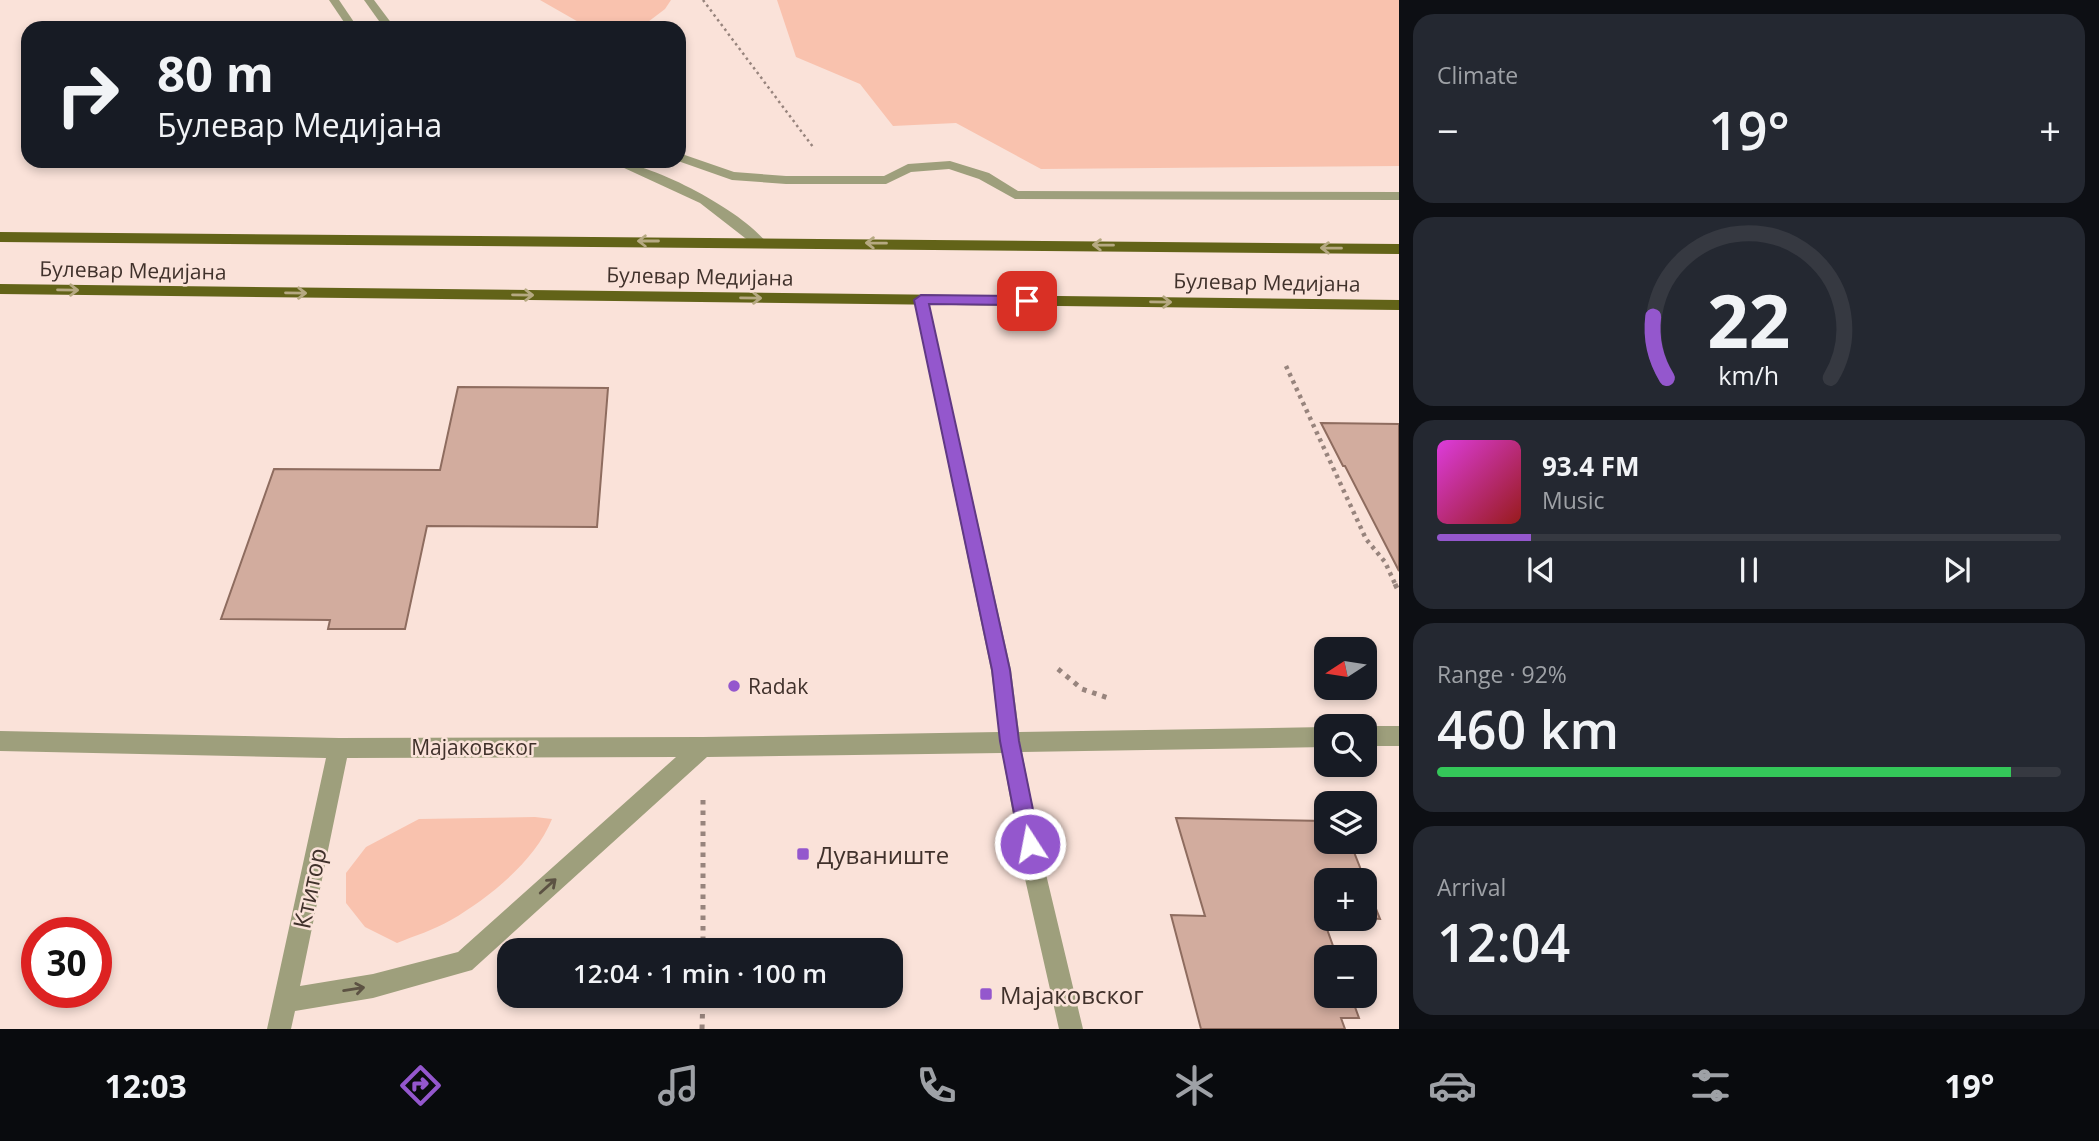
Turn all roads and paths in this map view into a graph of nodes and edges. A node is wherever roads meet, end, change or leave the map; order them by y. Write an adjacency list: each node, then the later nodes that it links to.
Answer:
1 (334, 0): 4 (street)
2 (369, 0): 5 (street)
3 (703, 0): 8 (path)
4 (348, 21)
5 (385, 21)
6 (686, 160): 8 (street)
7 (631, 168): 11 (street)
8 (838, 180): 9 (street)
9 (1399, 196)
10 (0, 237): 11 (main road, Булевар Медијана, one-way to 10)
11 (759, 242): 12 (main road, Булевар Медијана, one-way to 11)
12 (1399, 249)
13 (0, 289): 14 (main road, Булевар Медијана, one-way to 14)
14 (921, 300): 15 (main road, Булевар Медијана, one-way to 15); 24 (street)
15 (1399, 305)
16 (1286, 366): 17 (path)
17 (1399, 592)
18 (1058, 669): 19 (path)
19 (1125, 699)
20 (1377, 736): 21 (street)
21 (1399, 736)
22 (1314, 737): 24 (street, Мајаковског)
23 (0, 741): 26 (street, Мајаковског)
24 (1010, 741): 25 (street, Мајаковског); 32 (street)
25 (703, 747): 26 (street, Мајаковског); 27 (path); 28 (street, one-way to 25)
26 (339, 748): 28 (street, Ктитор)
27 (703, 938)
28 (286, 1000): 30 (street, Ктитор)
29 (703, 1008): 31 (path)
30 (279, 1029)
31 (702, 1029)
32 (1072, 1029)

